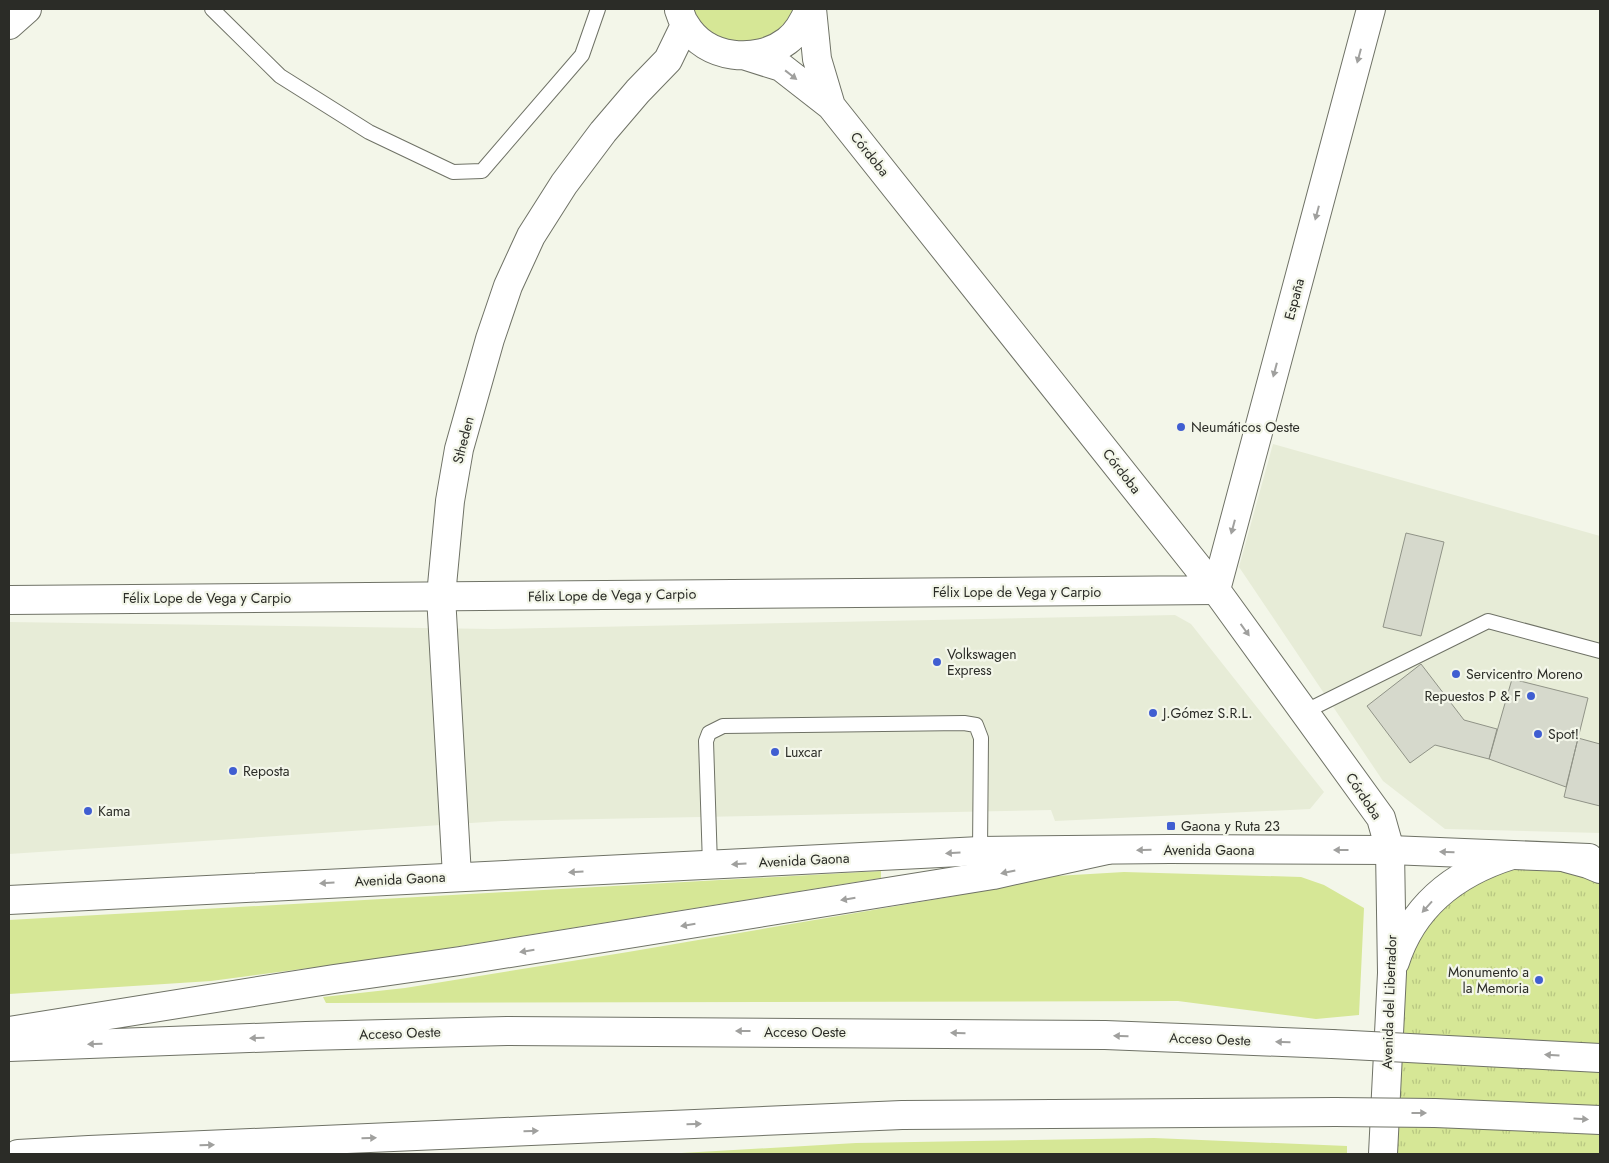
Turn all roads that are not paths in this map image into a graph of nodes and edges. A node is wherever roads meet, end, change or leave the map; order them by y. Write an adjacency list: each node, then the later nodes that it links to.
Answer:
1 (27, 9): 7 (main road)
2 (212, 9): 3 (lane)
3 (598, 9)
4 (810, 9): 9 (main road); 11 (main road, Córdoba)
5 (1372, 9): 12 (main road, España, one-way to 12)
6 (682, 17): 8 (main road); 10 (main road, Stheden)
7 (9, 25)
8 (705, 45): 9 (main road); 10 (main road, Stheden)
9 (746, 56): 11 (main road, Córdoba, one-way to 11)
10 (668, 60): 13 (main road, Stheden)
11 (831, 106): 12 (main road, Córdoba)
12 (1216, 590): 13 (main road, Félix Lope de Vega y Carpio); 16 (main road, Córdoba, one-way to 16)
13 (441, 596): 14 (main road, Félix Lope de Vega y Carpio); 25 (main road, Stheden)
14 (9, 600)
15 (1600, 651): 16 (lane)
16 (1304, 712): 18 (main road, Córdoba)
17 (1107, 850): 18 (main road, Avenida Gaona, one-way to 17); 19 (main road, Avenida Gaona); 28 (main road, one-way to 28)
18 (1390, 850): 20 (main road, Avenida Gaona, one-way to 18); 27 (main road, Avenida del Libertador)
19 (980, 851): 23 (main road, Avenida Gaona, one-way to 23); 23 (lane)
20 (1512, 855): 21 (main road, Avenida Gaona); 27 (main road, one-way to 27)
21 (1566, 858): 22 (main road, Avenida Gaona); 24 (main road)
22 (1600, 858)
23 (710, 865): 25 (main road, Avenida Gaona, one-way to 25)
24 (1600, 869)
25 (457, 876): 26 (main road, Avenida Gaona, one-way to 26)
26 (9, 900)
27 (1392, 973): 32 (main road, Avenida del Libertador)
28 (9, 1031)
29 (9, 1047): 30 (main road, Acceso Oeste, one-way to 29, bridge)
30 (1600, 1058)
31 (1600, 1120): 33 (main road, one-way to 31, bridge)
32 (1384, 1152)
33 (18, 1154)

